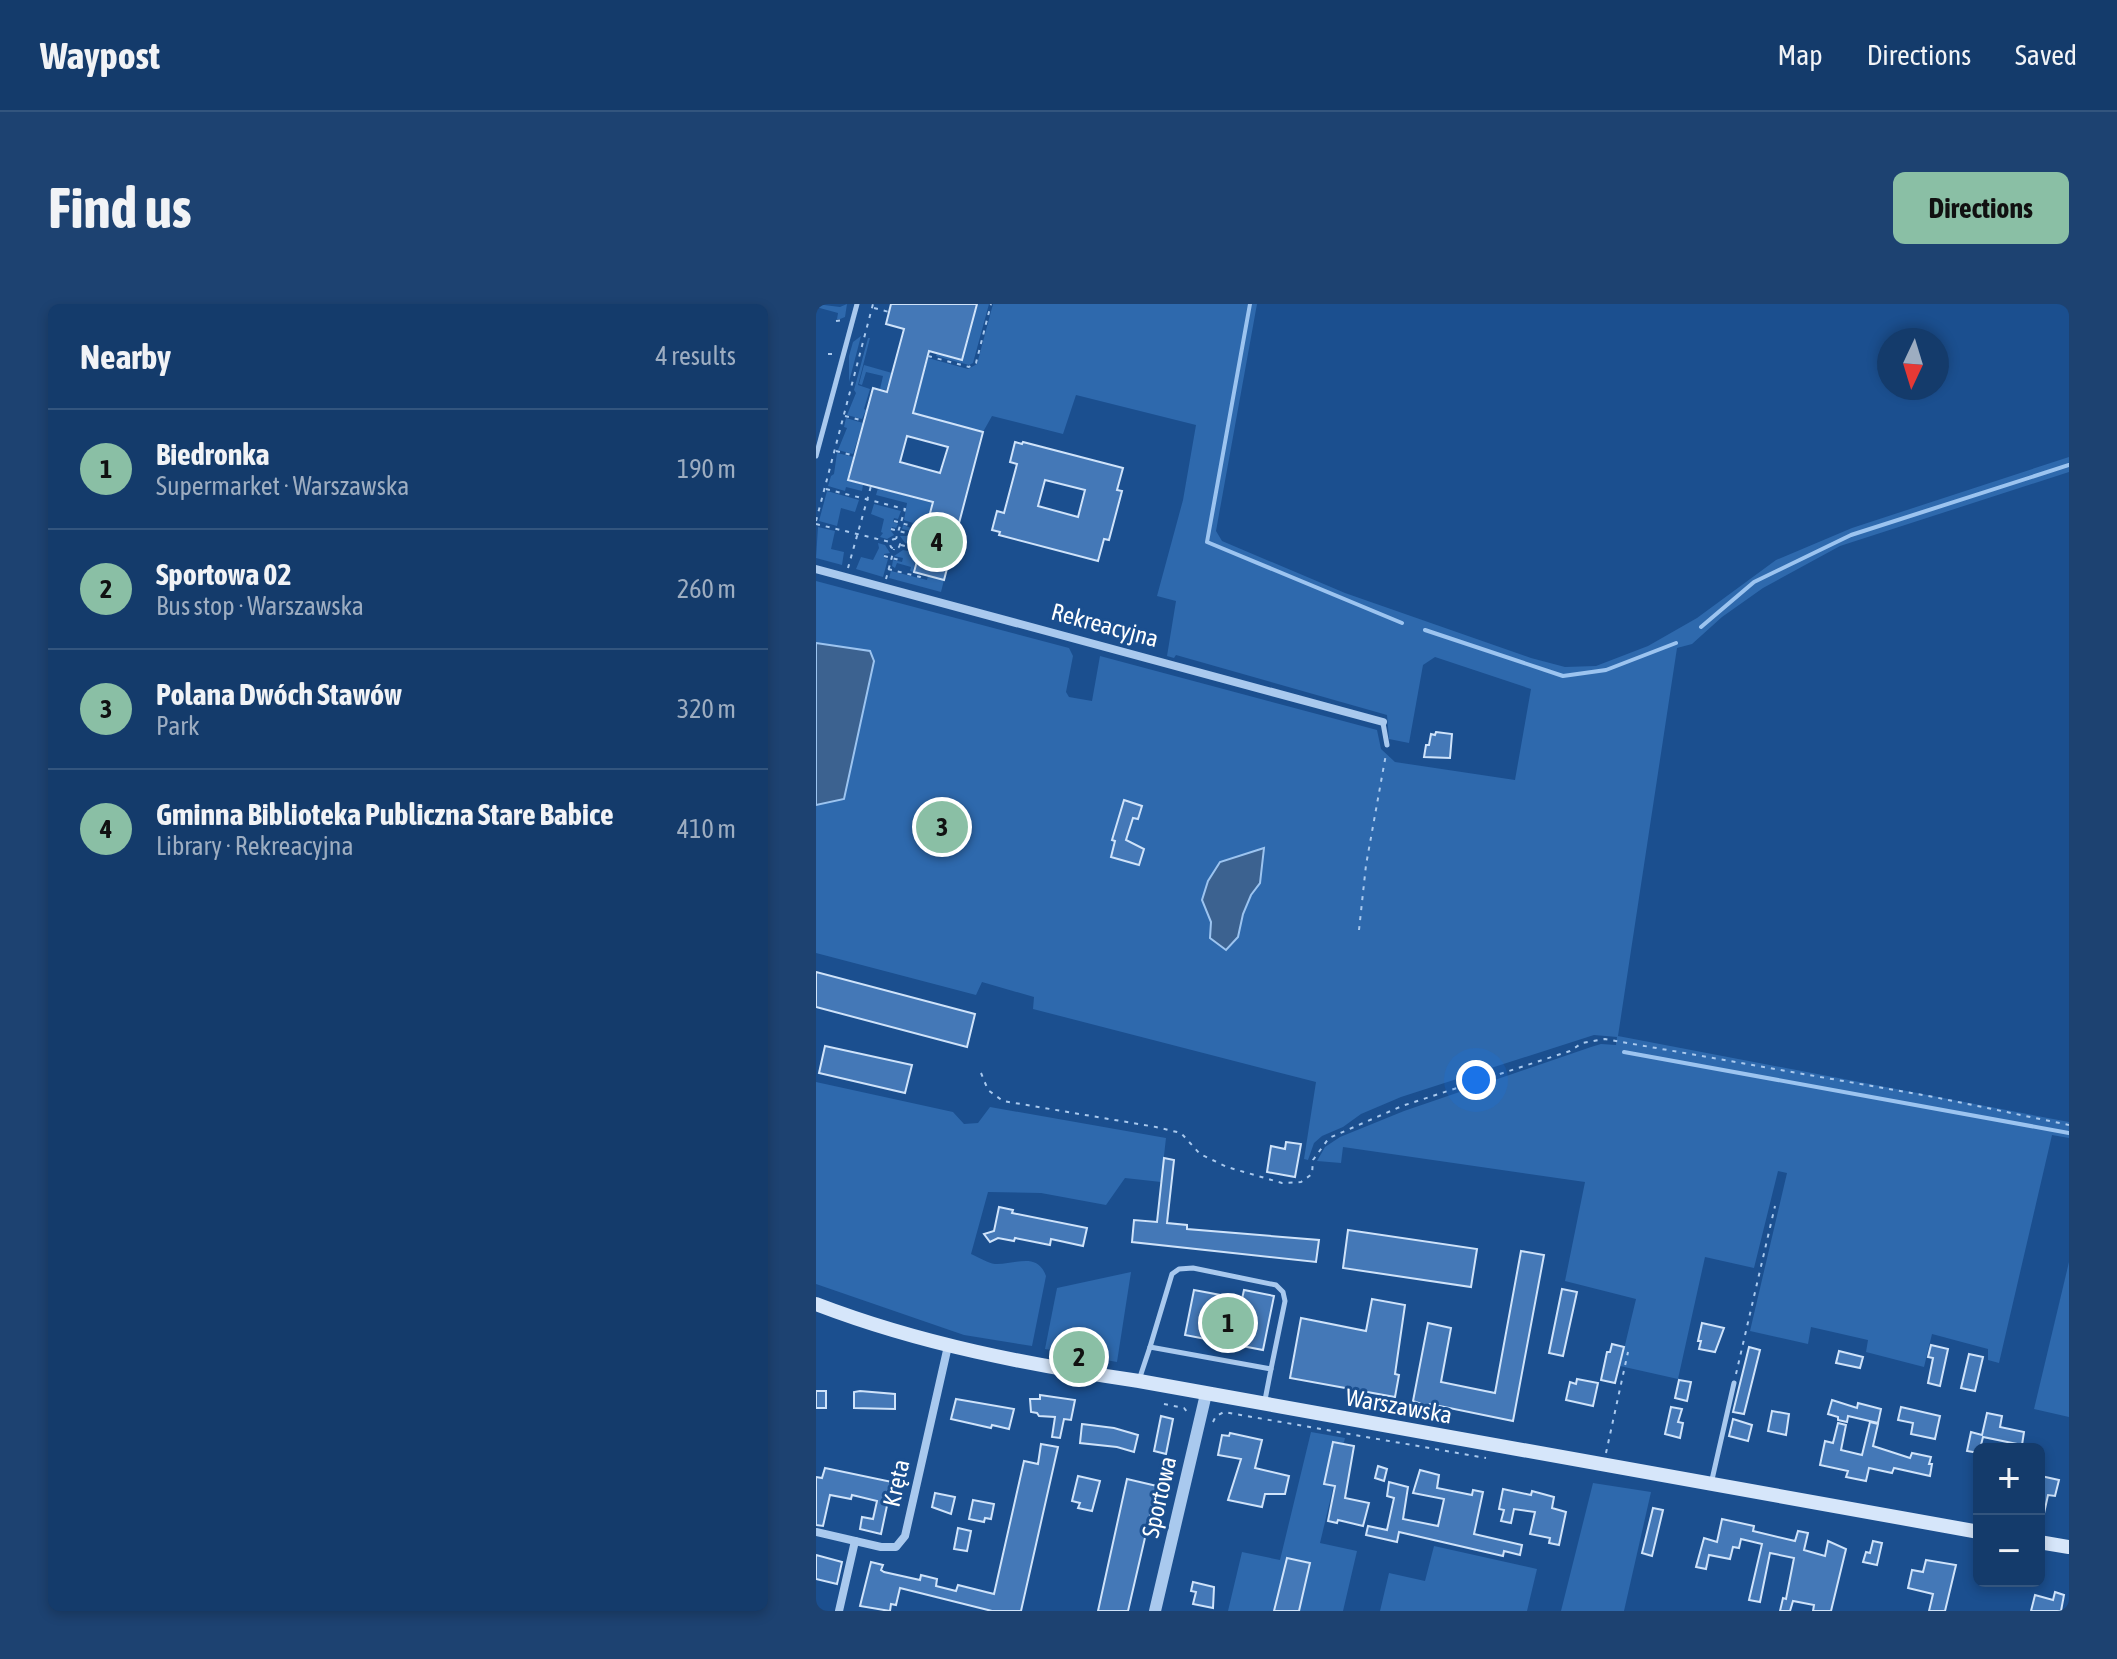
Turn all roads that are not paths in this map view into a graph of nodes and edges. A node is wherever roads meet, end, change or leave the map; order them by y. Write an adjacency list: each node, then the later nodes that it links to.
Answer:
1 (857, 304): 2 (lane)
2 (816, 456)
3 (816, 569): 4 (street, Rekreacyjna)
4 (1383, 722): 5 (lane)
5 (1387, 745)
6 (816, 1304): 7 (main road, Warszawska)
7 (948, 1346): 10 (main road, Warszawska); 17 (street, Kręta)
8 (1150, 1347): 9 (lane); 9 (lane); 10 (lane)
9 (1271, 1369): 13 (lane)
10 (1139, 1381): 12 (main road, Warszawska)
11 (1734, 1383): 14 (lane)
12 (1206, 1394): 13 (main road, Warszawska); 21 (street, Sportowa)
13 (1264, 1404): 14 (main road, Warszawska)
14 (1710, 1485): 15 (main road, Warszawska)
15 (1973, 1531)
16 (816, 1532): 17 (street, Kręta)
17 (855, 1541): 20 (street)
18 (2045, 1543): 19 (main road)
19 (2069, 1547)
20 (839, 1611)
21 (1155, 1611)

